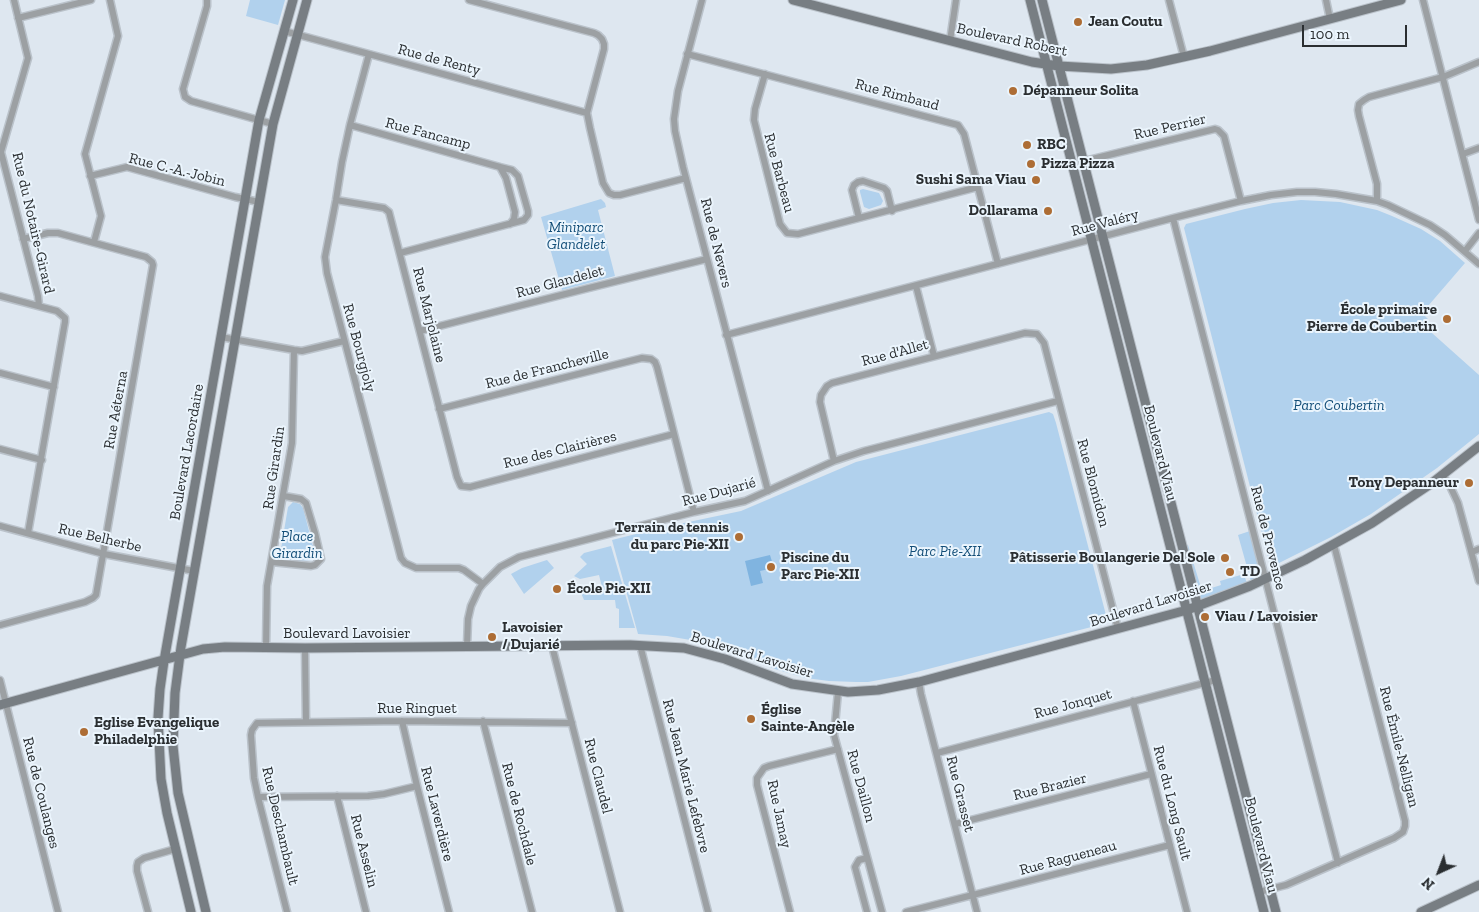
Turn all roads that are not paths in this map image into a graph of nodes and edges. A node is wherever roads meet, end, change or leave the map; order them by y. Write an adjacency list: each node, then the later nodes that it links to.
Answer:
1 (14, 0): 17 (street, Rue du Notaire-Girard)
2 (91, 0): 17 (street)
3 (110, 0): 39 (street)
4 (207, 0): 31 (street)
5 (293, 0): 19 (main road, Boulevard Lacordaire)
6 (307, 0): 20 (main road, Boulevard Lacordaire)
7 (470, 0): 30 (street)
8 (702, 0): 23 (street, Rue de Nevers)
9 (793, 0): 21 (main road, Boulevard Robert)
10 (956, 0): 21 (street)
11 (1030, 0): 26 (main road, Boulevard Viau)
12 (1042, 0): 27 (main road, Boulevard Viau)
13 (1169, 0): 24 (street)
14 (1326, 0): 18 (street)
15 (1402, 0): 18 (main road, Boulevard Robert)
16 (1423, 0): 29 (street)
17 (18, 18): 35 (street, Rue du Notaire-Girard)
18 (1330, 19): 24 (main road, Boulevard Robert)
19 (284, 32): 20 (street, Rue de Renty); 31 (main road, Boulevard Lacordaire)
20 (297, 35): 22 (street, Rue de Renty); 32 (main road, Boulevard Lacordaire)
21 (950, 41): 26 (main road, Boulevard Robert)
22 (369, 54): 30 (street, Rue de Renty); 33 (street, Rue Bourgjoly)
23 (687, 54): 28 (street, Rue Rimbaud); 40 (street, Rue de Nevers)
24 (1184, 57): 27 (main road, Boulevard Robert)
25 (1479, 62): 29 (street)
26 (1047, 65): 27 (main road, Boulevard Robert); 55 (main road, Boulevard Viau)
27 (1059, 66): 37 (main road, Boulevard Viau)
28 (765, 74): 41 (street, Rue Rimbaud); 48 (street, Rue Barbeau)
29 (1443, 78): 36 (street); 44 (street)
30 (588, 113): 40 (street)
31 (259, 120): 32 (street); 42 (main road, Boulevard Lacordaire)
32 (273, 124): 45 (main road, Boulevard Lacordaire)
33 (350, 125): 38 (street, Rue Fancamp); 43 (street, Rue Bourgjoly)
34 (1479, 148): 36 (street)
35 (1, 152): 54 (street, Rue du Notaire-Girard)
36 (1463, 154): 50 (street)
37 (1084, 161): 46 (street, Rue Perrier); 53 (main road, Boulevard Viau)
38 (500, 167): 51 (street); 51 (street, Rue Fancamp)
39 (90, 176): 42 (street, Rue C.-A.-Jobin); 56 (street)
40 (686, 178): 59 (street, Rue de Nevers)
41 (978, 187): 47 (street, Rue Barbeau); 61 (street, Rue Rimbaud)
42 (244, 199): 45 (street, Rue C.-A.-Jobin); 67 (main road, Boulevard Lacordaire)
43 (336, 200): 58 (street, Rue Marjolaine); 69 (street, Rue Bourgjoly)
44 (1376, 201): 46 (street, Rue Valéry); 57 (street, Rue Valéry)
45 (259, 202): 68 (main road, Boulevard Lacordaire)
46 (1241, 202): 49 (street, Rue Valéry)
47 (892, 210): 48 (street, Rue Barbeau); 48 (street)
48 (859, 218)
49 (1173, 218): 53 (street, Rue Valéry); 96 (street, Rue de Provence)
50 (1479, 220)
51 (510, 225): 58 (street)
52 (1479, 233): 57 (street)
53 (1103, 237): 55 (street, Rue Valéry); 99 (main road, Boulevard Viau)
54 (23, 239): 56 (street, Rue Aéterna); 64 (street, Rue du Notaire-Girard)
55 (1091, 240): 61 (street, Rue Valéry); 100 (main road, Boulevard Viau)
56 (94, 242): 92 (street, Rue Aéterna)
57 (1465, 251): 60 (street, Rue Valéry)
58 (400, 253): 65 (street, Rue Marjolaine)
59 (707, 259): 65 (street, Rue Glandelet); 66 (street, Rue de Nevers)
60 (1478, 261)
61 (998, 264): 62 (street, Rue Valéry)
62 (916, 286): 66 (street, Rue Valéry); 72 (street)
63 (0, 296): 64 (street)
64 (39, 306): 74 (street, Rue du Notaire-Girard)
65 (420, 332): 76 (street, Rue Marjolaine)
66 (726, 335): 84 (street, Rue de Nevers)
67 (221, 337): 68 (street); 94 (main road, Boulevard Lacordaire)
68 (234, 340): 71 (street); 95 (main road, Boulevard Lacordaire)
69 (344, 341): 71 (street); 98 (street, Rue Bourgjoly)
70 (1044, 343): 72 (street, Rue d'Allet); 75 (street, Rue Blomidon)
71 (294, 350): 85 (street, Rue Girardin)
72 (934, 356): 81 (street, Rue d'Allet)
73 (0, 373): 74 (street)
74 (54, 387): 80 (street, Rue du Notaire-Girard)
75 (1058, 400): 81 (street, Rue Dujarié); 102 (street, Rue Blomidon)
76 (440, 409): 77 (street, Rue de Francheville); 83 (street, Rue Marjolaine)
77 (674, 434): 83 (street, Rue des Clairières); 86 (street)
78 (1479, 446): 82 (main road, Boulevard Lavoisier)
79 (0, 449): 80 (street)
80 (42, 460): 88 (street, Rue du Notaire-Girard)
81 (834, 461): 84 (street, Rue Dujarié)
82 (1442, 475): 89 (main road, Boulevard Lavoisier); 91 (street)
83 (457, 477)
84 (768, 491): 86 (street, Rue Dujarié)
85 (284, 496): 93 (street, Rue Girardin); 93 (street)
86 (694, 512): 98 (street, Rue Dujarié)
87 (0, 526): 88 (street, Rue Belherbe)
88 (28, 533): 92 (street, Rue Belherbe)
89 (1334, 545): 96 (main road, Boulevard Lavoisier); 132 (street, Rue Émile-Nelligan)
90 (1479, 549): 91 (street)
91 (1472, 552): 97 (street)
92 (104, 554): 94 (street, Rue Belherbe); 101 (street, Rue Aéterna)
93 (272, 562): 106 (street, Rue Girardin)
94 (181, 568): 95 (street, Rue Belherbe); 109 (main road, Boulevard Lacordaire)
95 (194, 571): 108 (main road, Boulevard Lacordaire)
96 (1265, 579): 99 (main road, Boulevard Lavoisier); 132 (street, Rue de Provence)
97 (1479, 581)
98 (483, 584): 103 (street, Rue Dujarié)
99 (1198, 606): 100 (main road, Boulevard Lavoisier); 111 (main road, Boulevard Viau)
100 (1187, 610): 102 (main road, Boulevard Lavoisier); 113 (main road, Boulevard Viau)
101 (0, 625)
102 (1118, 629): 112 (main road, Boulevard Lavoisier)
103 (467, 646): 104 (main road, Boulevard Lavoisier); 107 (main road, Boulevard Lavoisier)
104 (552, 646): 105 (main road, Boulevard Lavoisier); 121 (street, Rue Claudel)
105 (640, 646): 114 (main road, Boulevard Lavoisier); 146 (street, Rue Jean Marie Lefebvre)
106 (266, 648): 107 (main road, Boulevard Lavoisier); 108 (main road, Boulevard Lavoisier)
107 (306, 648): 119 (street)
108 (180, 656): 109 (main road, Boulevard Lavoisier); 140 (main road, Boulevard Lacordaire)
109 (164, 661): 116 (main road, Boulevard Lavoisier); 130 (main road, Boulevard Lacordaire)
110 (0, 680): 116 (street, Rue de Coulanges)
111 (1216, 680): 113 (street, Rue Jonquet); 134 (main road, Boulevard Viau)
112 (919, 682): 114 (main road, Boulevard Lavoisier); 123 (street, Rue Grasset)
113 (1205, 683): 115 (street, Rue Jonquet); 135 (main road, Boulevard Viau)
114 (838, 692): 122 (street, Rue Daillon)
115 (1133, 701): 123 (street, Rue Jonquet); 124 (street, Rue du Long Sault)
116 (3, 704): 137 (street, Rue de Coulanges)
117 (402, 721): 118 (street, Rue Ringuet); 119 (street, Rue Ringuet); 125 (street, Rue Laverdière)
118 (483, 721): 121 (street, Rue Ringuet); 144 (street, Rue de Rochdale)
119 (306, 722): 120 (street, Rue Ringuet)
120 (262, 723): 127 (street, Rue Deschambault)
121 (572, 723): 145 (street, Rue Claudel)
122 (838, 749): 131 (street, Rue Daillon); 147 (street, Rue Jamay)
123 (937, 753): 128 (street, Rue Grasset)
124 (1151, 774): 128 (street, Rue Brazier); 129 (street, Rue du Long Sault)
125 (417, 786): 126 (street); 143 (street, Rue Laverdière)
126 (337, 796): 127 (street); 142 (street, Rue Asselin)
127 (258, 797): 141 (street, Rue Deschambault)
128 (955, 824): 136 (street, Rue Grasset)
129 (1170, 845): 136 (street, Rue Ragueneau); 152 (street, Rue du Long Sault)
130 (175, 849): 138 (street); 139 (main road, Boulevard Lacordaire)
131 (867, 858): 148 (street); 149 (street, Rue Daillon)
132 (1338, 863): 134 (street, Rue Émile-Nelligan)
133 (1479, 885): 155 (main road)
134 (1270, 889): 135 (street, Rue Émile-Nelligan); 154 (main road, Boulevard Viau)
135 (1259, 892): 153 (main road, Boulevard Viau)
136 (973, 895): 150 (street); 151 (street, Rue Grasset)
137 (58, 912)
138 (148, 912)
139 (191, 912)
140 (206, 912)
141 (287, 912)
142 (366, 912)
143 (449, 912)
144 (532, 912)
145 (620, 912)
146 (708, 912)
147 (790, 912)
148 (867, 912)
149 (882, 912)
150 (906, 912)
151 (977, 912)
152 (1187, 912)
153 (1264, 912)
154 (1276, 912)
155 (1421, 912)

